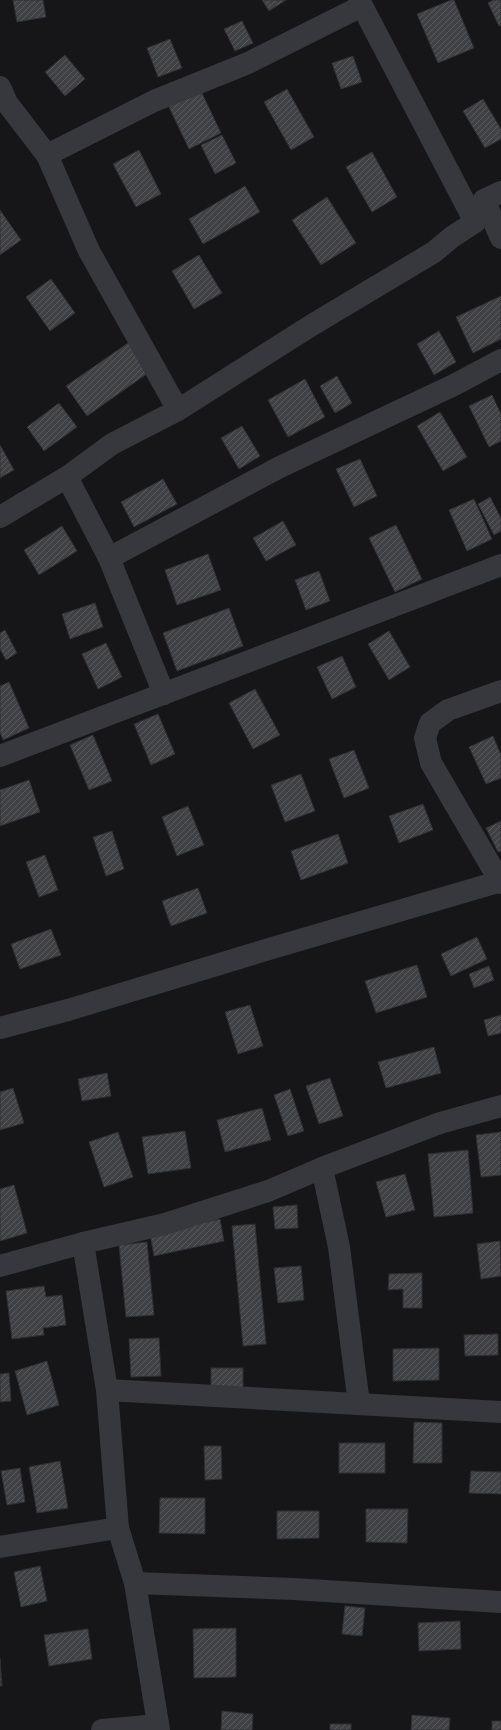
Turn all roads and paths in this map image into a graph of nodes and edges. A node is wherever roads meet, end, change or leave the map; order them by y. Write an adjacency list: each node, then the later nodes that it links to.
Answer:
1 (361, 3): 3 (street); 5 (street)
2 (0, 87): 3 (street)
3 (47, 155): 8 (street)
4 (492, 196): 5 (street); 6 (street)
5 (475, 222): 8 (street)
6 (501, 238)
7 (501, 360): 11 (street)
8 (178, 410): 9 (street)
9 (67, 477): 10 (street); 11 (street)
10 (0, 517)
11 (109, 558): 14 (street)
12 (501, 565): 14 (street)
13 (501, 691): 16 (street)
14 (164, 694): 15 (street)
15 (0, 756)
16 (501, 882): 17 (street)
17 (0, 1028)
18 (501, 1106): 19 (street)
19 (322, 1168): 20 (street); 23 (street)
20 (83, 1243): 21 (street); 22 (street)
21 (0, 1266)
22 (107, 1390): 23 (street); 25 (street)
23 (359, 1404): 24 (street)
24 (501, 1412)
25 (118, 1528): 26 (street); 27 (street)
26 (0, 1547)
27 (135, 1583): 28 (street); 29 (street)
28 (501, 1602)
29 (159, 1728): 30 (street)
30 (102, 1730)

